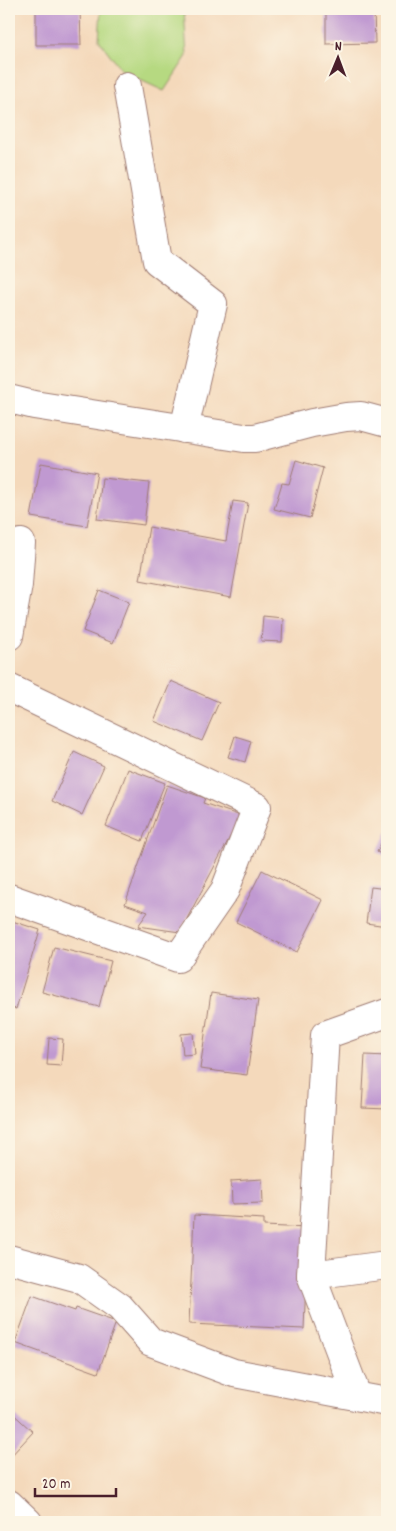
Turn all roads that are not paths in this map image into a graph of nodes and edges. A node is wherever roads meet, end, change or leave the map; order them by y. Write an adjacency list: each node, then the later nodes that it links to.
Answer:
1 (127, 86): 4 (street)
2 (9, 399): 4 (street)
3 (387, 423): 4 (street)
4 (184, 429)
5 (21, 544): 6 (street)
6 (9, 636)
7 (9, 688): 8 (street)
8 (9, 898)
9 (387, 1013): 12 (street)
10 (9, 1259): 13 (street)
11 (387, 1265): 12 (street)
12 (311, 1275): 13 (street)
13 (357, 1396): 14 (street)
14 (387, 1402)
15 (9, 1504): 16 (street)
16 (28, 1522)

